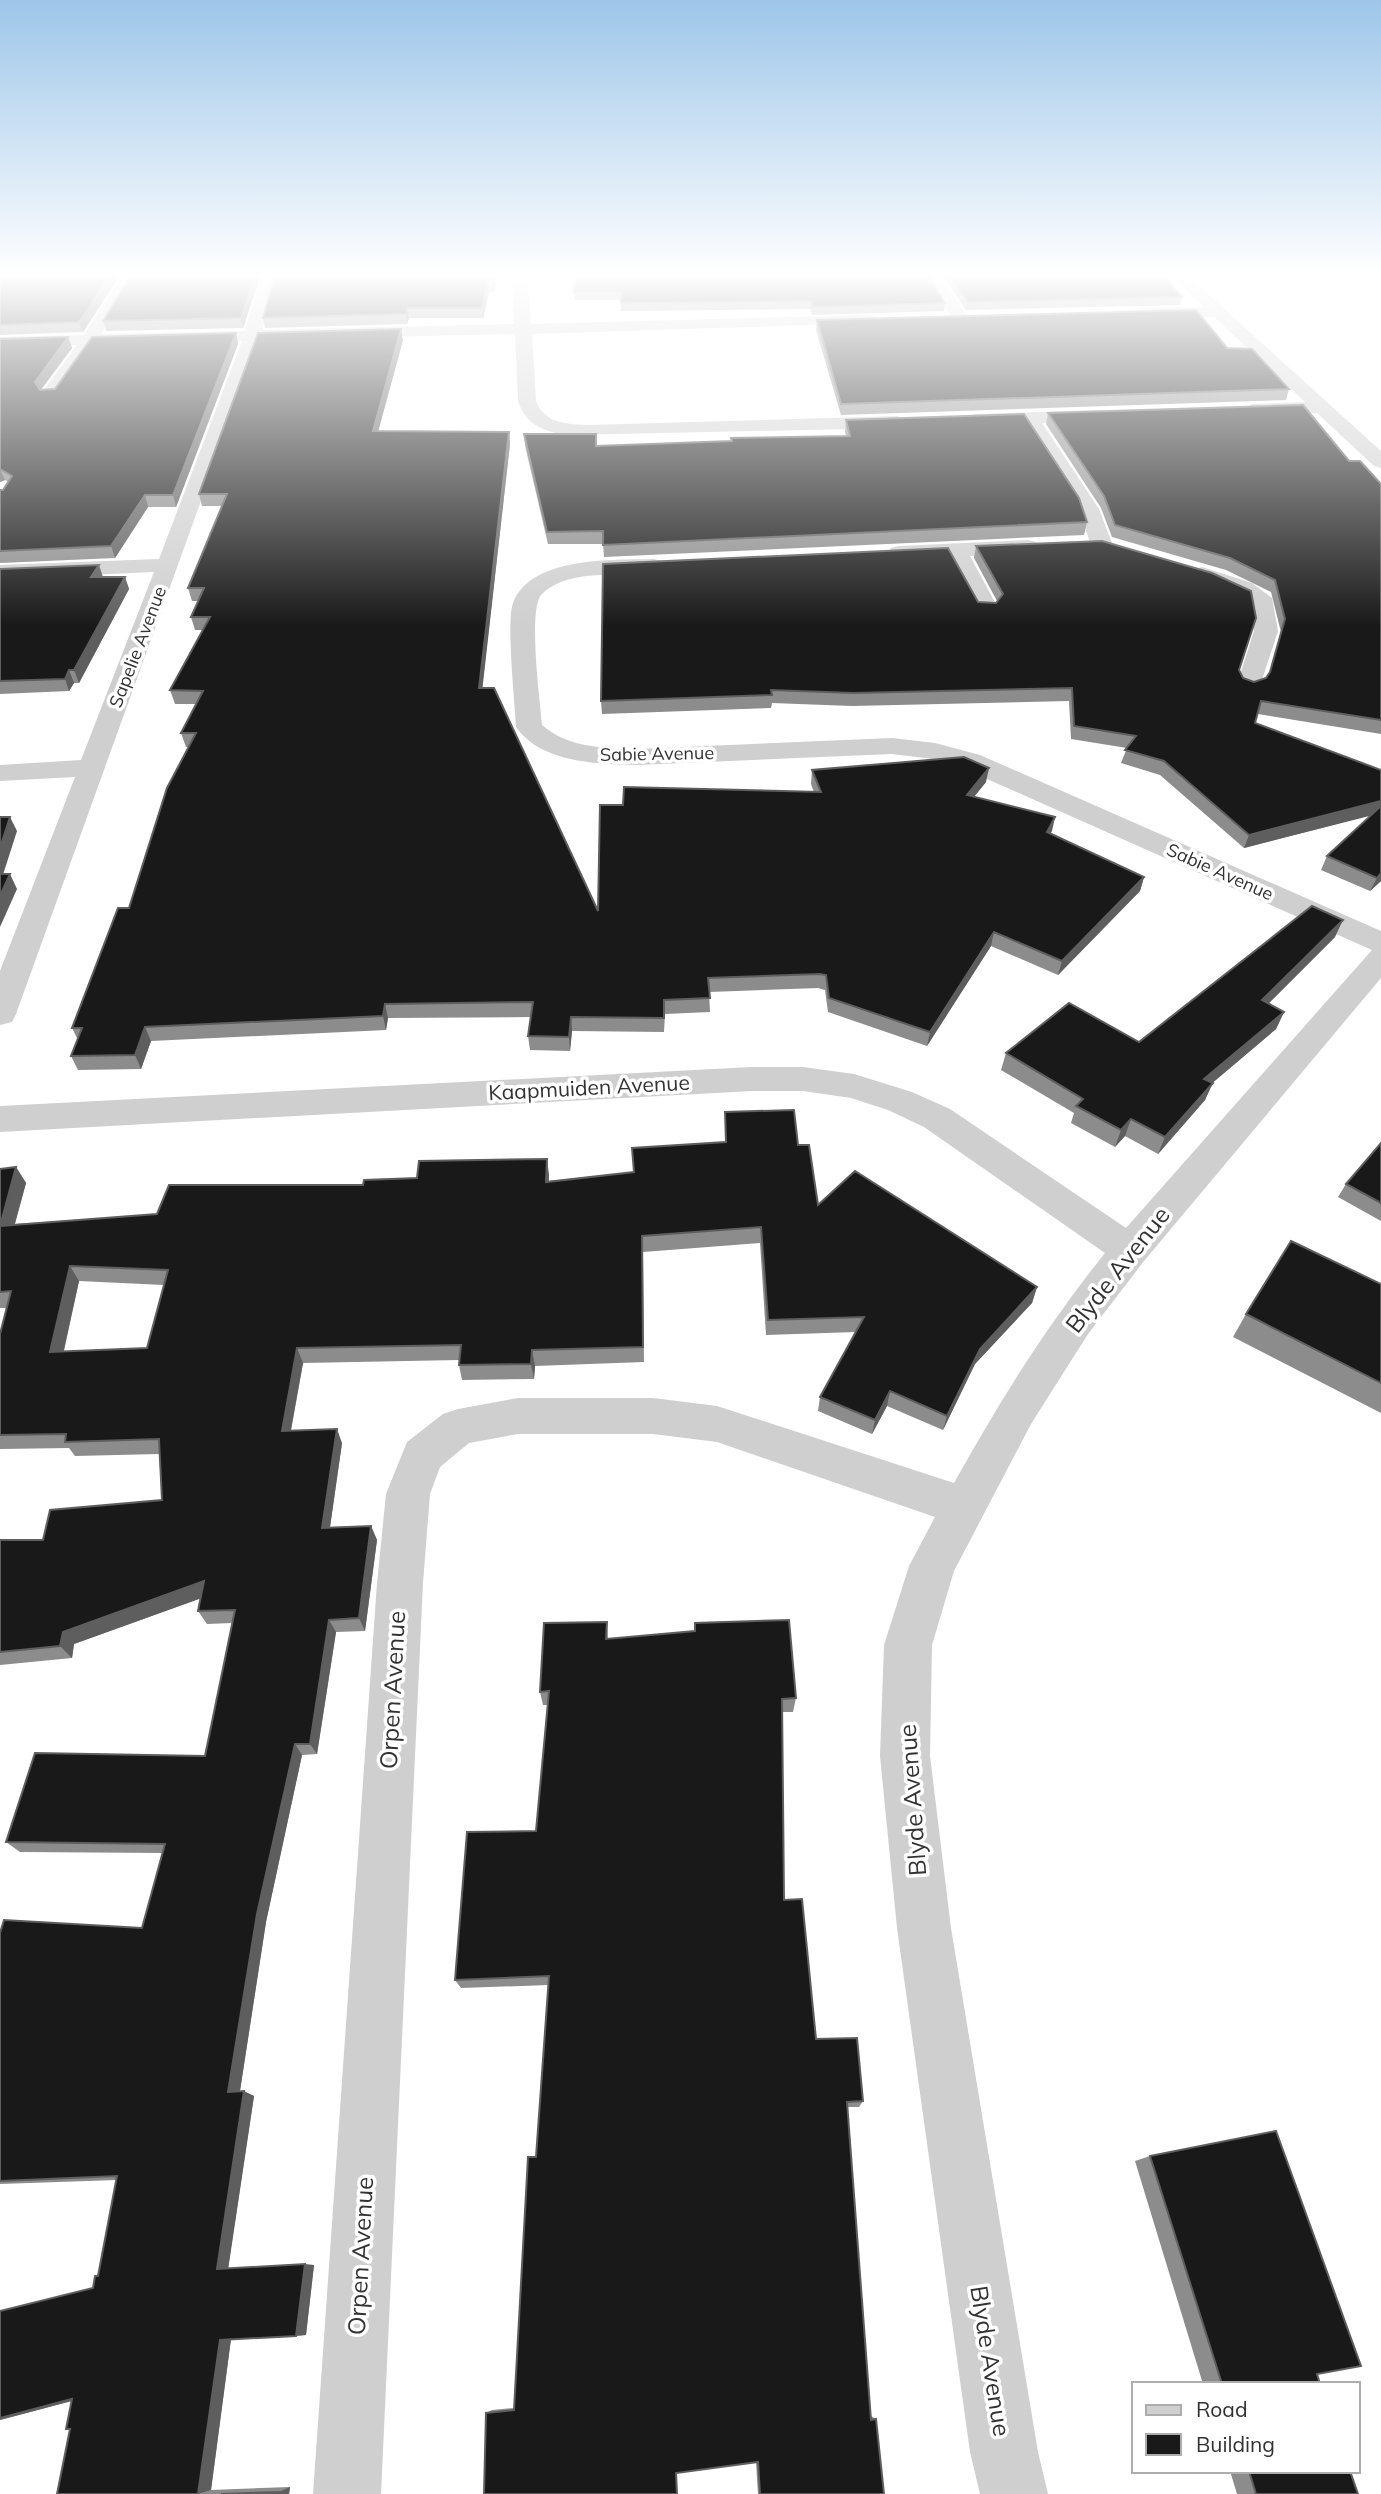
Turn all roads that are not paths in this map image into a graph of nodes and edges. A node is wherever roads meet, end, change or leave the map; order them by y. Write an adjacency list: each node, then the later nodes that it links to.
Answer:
1 (230, 393): 17 (street, Sapelie Avenue)
2 (528, 393): 9 (street)
3 (1307, 393): 4 (street)
4 (1322, 407): 5 (street); 10 (street)
5 (1238, 410)
6 (1126, 415): 7 (street)
7 (1029, 418): 8 (street); 11 (street)
8 (961, 420)
9 (920, 422)
10 (1381, 462)
11 (1101, 544): 12 (street); 15 (street)
12 (1075, 545)
13 (1048, 546): 14 (street)
14 (956, 551): 16 (street); 21 (street)
15 (1127, 551)
16 (876, 555)
17 (169, 565): 20 (street); 23 (street, Sapelie Avenue)
18 (675, 565): 25 (street, Sabie Avenue)
19 (1178, 567): 22 (street)
20 (0, 572)
21 (985, 608)
22 (1250, 684)
23 (92, 768): 24 (street); 27 (street, Sapelie Avenue)
24 (0, 773)
25 (1381, 943)
26 (1381, 958): 29 (street, Blyde Avenue)
27 (0, 1014)
28 (0, 1119): 29 (street, Kaapmuiden Avenue)
29 (1130, 1250): 30 (street, Blyde Avenue)
30 (965, 1507): 31 (street, Orpen Avenue); 32 (street, Blyde Avenue)
31 (347, 2494)
32 (1014, 2494)

